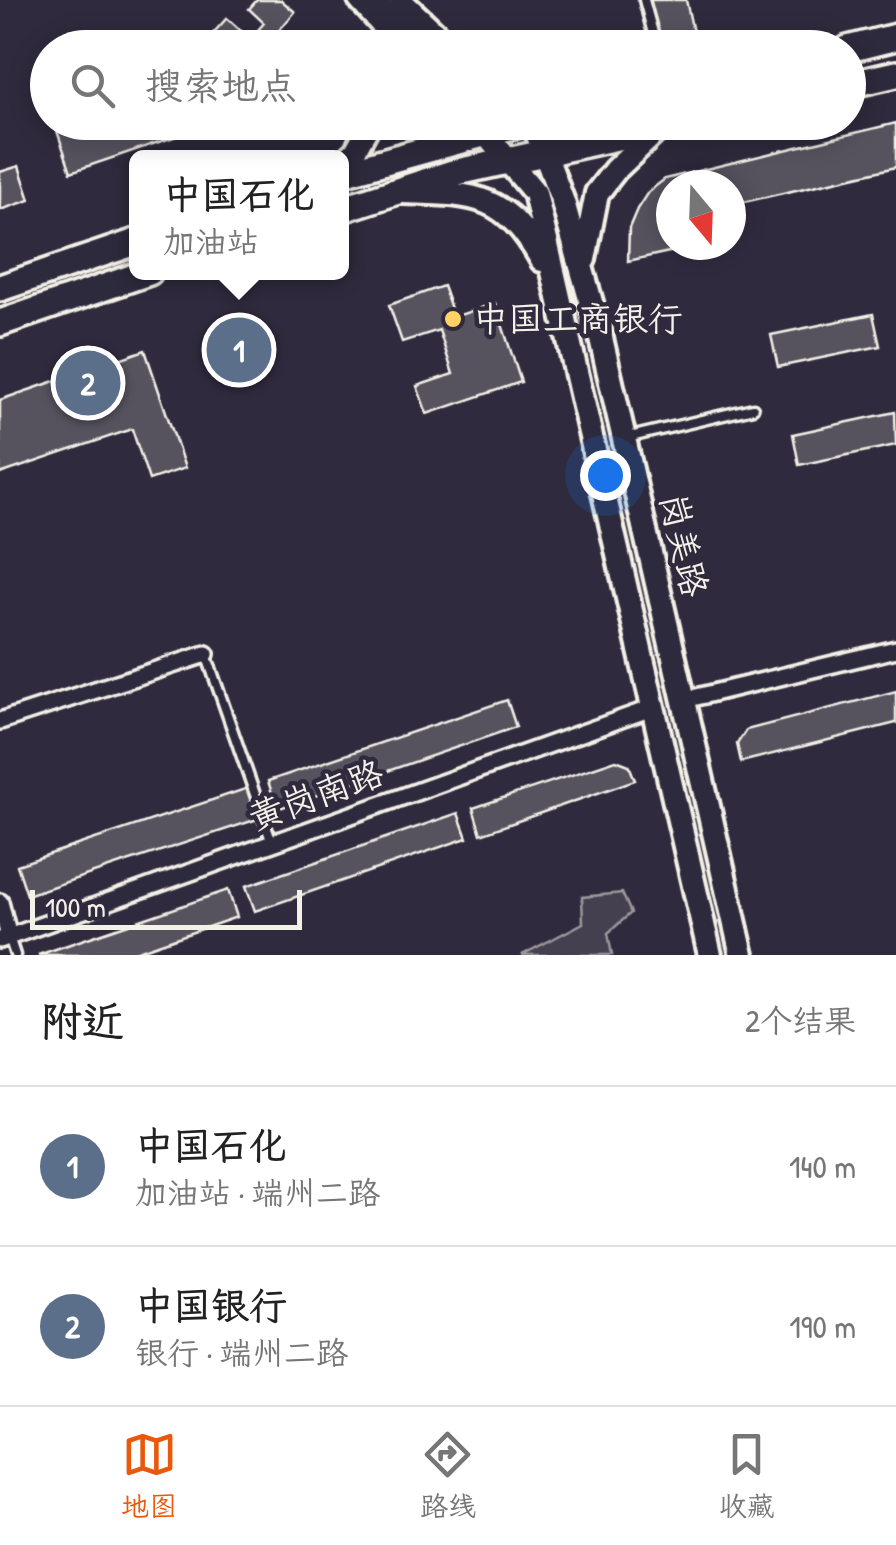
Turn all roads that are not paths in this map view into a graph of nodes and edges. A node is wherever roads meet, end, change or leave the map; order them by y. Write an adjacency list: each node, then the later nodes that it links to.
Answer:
1 (401, 0): 7 (street)
2 (644, 0): 8 (lane)
3 (368, 5): 4 (street); 5 (street); 6 (street)
4 (375, 30)
5 (388, 30)
6 (403, 30)
7 (433, 30)
8 (652, 30)
9 (896, 38): 10 (main road)
10 (866, 45)
11 (896, 74): 12 (main road)
12 (866, 81)
13 (454, 140): 20 (main road)
14 (508, 140): 19 (main road, 岗美路)
15 (527, 140): 18 (main road, 岗美路)
16 (609, 140): 18 (main road)
17 (646, 140): 25 (main road)
18 (546, 154): 19 (main road); 25 (main road, 岗美路)
19 (512, 161): 21 (main road); 26 (main road, 岗美路)
20 (349, 170)
21 (392, 192): 22 (main road); 26 (main road)
22 (349, 207)
23 (129, 263): 27 (main road)
24 (129, 265): 28 (main road)
25 (582, 267): 29 (main road, 岗美路)
26 (553, 281): 30 (main road, 岗美路)
27 (0, 288)
28 (0, 323)
29 (600, 338): 30 (main road); 32 (main road, 岗美路)
30 (568, 346): 36 (main road, 岗美路)
31 (753, 408): 32 (lane)
32 (624, 438): 35 (main road, 岗美路)
33 (896, 649): 35 (street)
34 (206, 654): 37 (street); 38 (lane)
35 (684, 700): 43 (main road, 岗美路)
36 (652, 708): 38 (street, 黄岗南路); 42 (main road, 岗美路)
37 (0, 721)
38 (272, 843): 40 (street, 黄岗南路)
39 (0, 902): 40 (street)
40 (5, 938): 41 (lane)
41 (14, 955)
42 (710, 955)
43 (742, 955)

